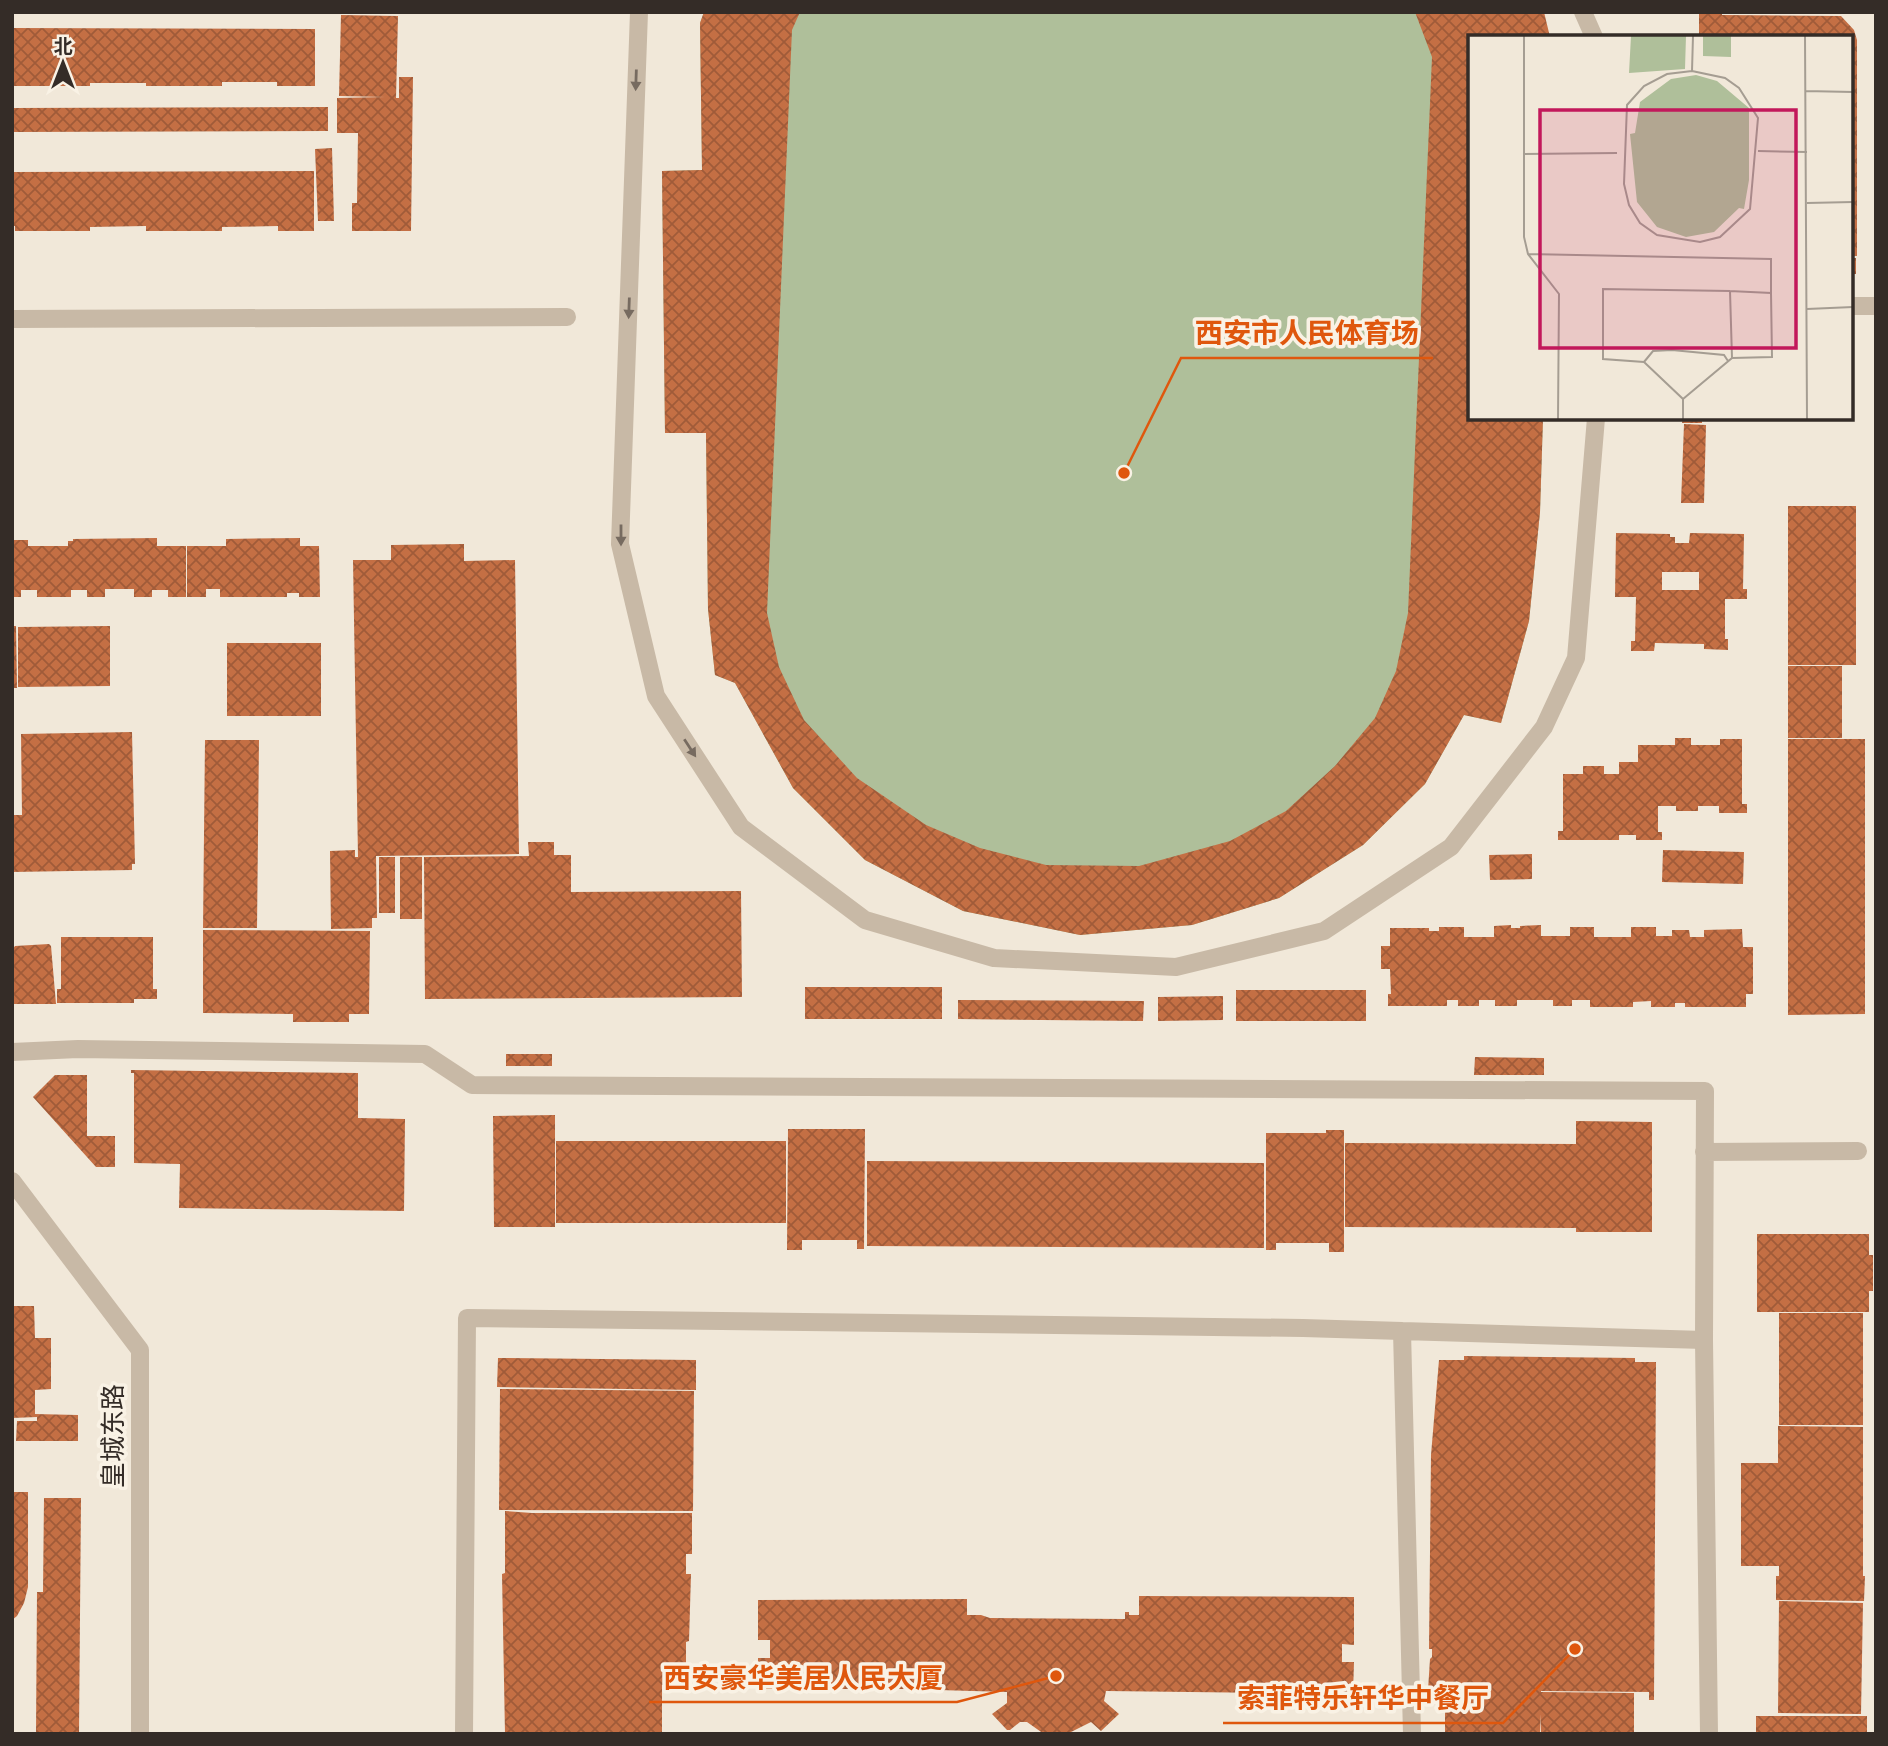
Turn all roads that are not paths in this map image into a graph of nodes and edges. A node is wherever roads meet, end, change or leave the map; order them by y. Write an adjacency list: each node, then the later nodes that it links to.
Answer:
1 (639, 12): 8 (street, one-way to 8)
2 (1583, 12): 3 (street)
3 (1593, 35)
4 (1853, 306): 5 (street)
5 (1876, 306)
6 (567, 317): 7 (street)
7 (12, 319)
8 (1596, 420)
9 (12, 1052): 11 (street)
10 (1858, 1151): 11 (street)
11 (1704, 1152): 14 (street)
12 (12, 1181): 15 (street, 皇城东路)
13 (1402, 1331): 14 (street); 16 (street); 17 (street)
14 (1704, 1340): 18 (street)
15 (140, 1734)
16 (464, 1734)
17 (1412, 1734)
18 (1709, 1734)

